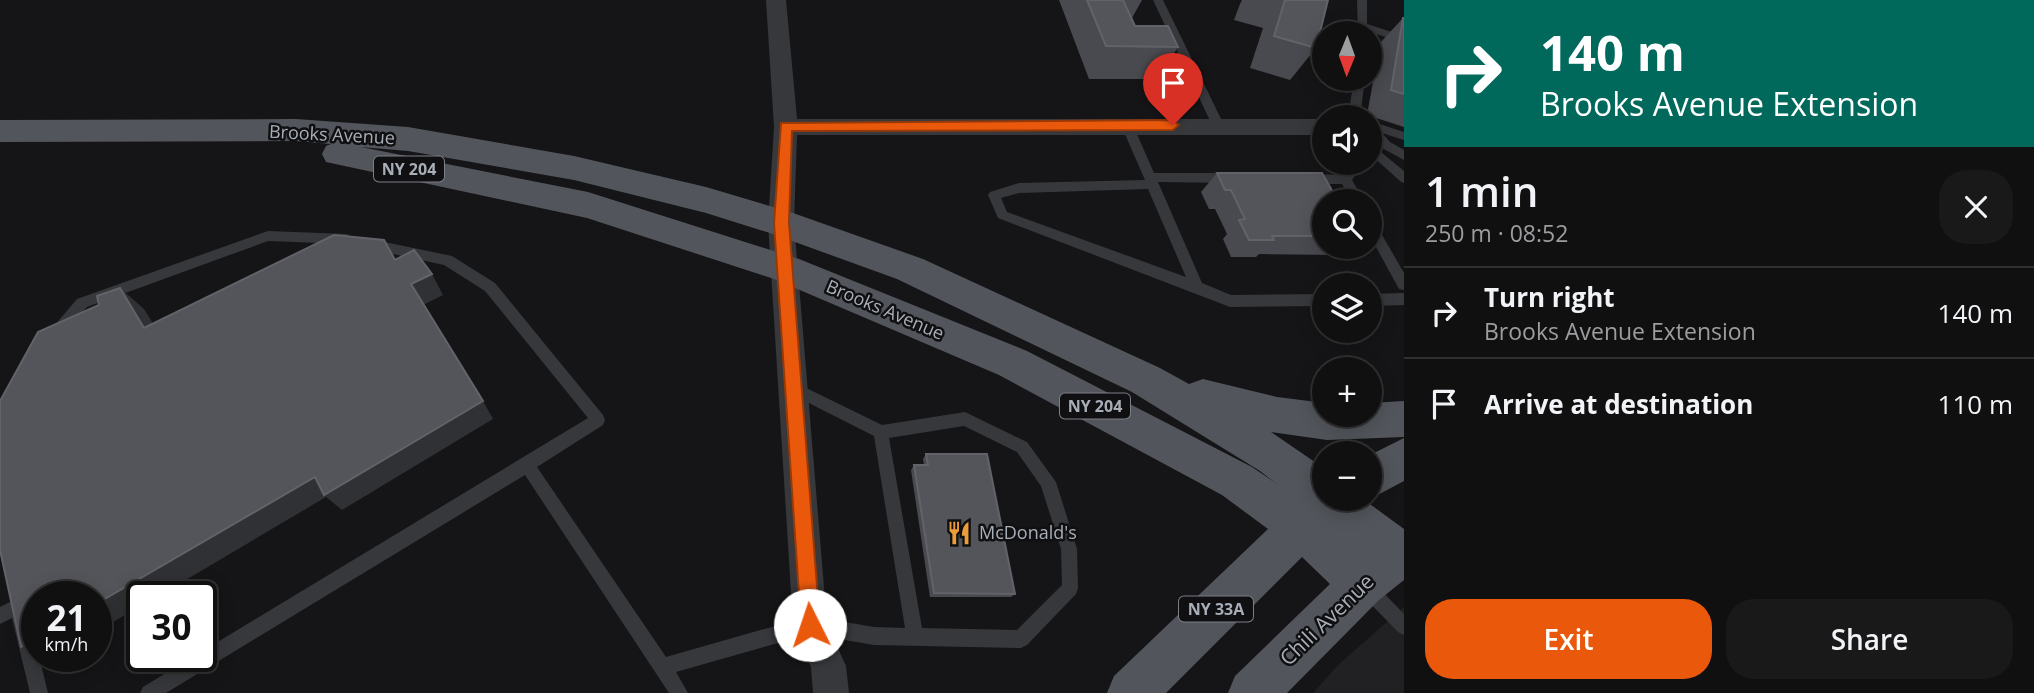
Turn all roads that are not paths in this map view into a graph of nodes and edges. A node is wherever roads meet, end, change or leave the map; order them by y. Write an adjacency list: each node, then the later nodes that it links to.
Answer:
1 (776, 0): 9 (street)
2 (1158, 0): 8 (lane)
3 (1362, 0): 4 (lane)
4 (1362, 21)
5 (1382, 34): 6 (lane)
6 (1404, 40)
7 (1127, 125): 8 (street); 9 (street); 23 (lane)
8 (1218, 125): 10 (street)
9 (786, 127): 25 (street)
10 (1312, 127)
11 (1382, 130): 14 (lane)
12 (0, 131): 13 (main road, Brooks Avenue / NY 204)
13 (229, 132): 25 (main road, Brooks Avenue / NY 204); 27 (main road, Brooks Avenue / NY 204)
14 (1404, 136)
15 (1382, 140): 16 (lane)
16 (1404, 156)
17 (1382, 163): 20 (lane)
18 (1350, 175): 22 (lane)
19 (1247, 178): 23 (lane)
20 (1404, 178)
21 (1300, 179): 22 (lane)
22 (1346, 180): 24 (lane)
23 (1151, 181): 29 (lane); 29 (lane)
24 (1351, 189)
25 (782, 223): 27 (street); 34 (main road, Brooks Avenue / NY 204)
26 (1382, 245): 28 (lane)
27 (786, 269): 35 (street); 42 (main road, Brooks Avenue / NY 204)
28 (1403, 282)
29 (1197, 287): 31 (lane)
30 (1404, 299): 32 (lane)
31 (1312, 300)
32 (1382, 300)
33 (46, 342): 39 (lane)
34 (1146, 380): 36 (main road, NY 204); 41 (main road, Brooks Avenue)
35 (794, 388): 37 (lane); 49 (street)
36 (1404, 419)
37 (881, 432): 51 (lane); 51 (lane)
38 (1404, 457): 40 (main road)
39 (527, 465): 52 (lane); 54 (lane)
40 (1382, 471)
41 (1312, 491)
42 (1312, 500)
43 (1319, 511): 57 (main road, NY 33A)
44 (1329, 511): 47 (main road, Brooks Avenue / NY 204)
45 (1336, 511): 46 (main road, Brooks Avenue)
46 (1402, 556): 47 (main road, Chili Avenue)
47 (1363, 583): 50 (lane); 58 (main road, Chili Avenue)
48 (0, 616): 53 (lane)
49 (810, 625): 51 (lane); 52 (lane); 56 (street)
50 (1404, 626)
51 (915, 636)
52 (662, 667): 55 (lane)
53 (39, 693)
54 (149, 693)
55 (679, 693)
56 (831, 693)
57 (1131, 693)
58 (1252, 693)

